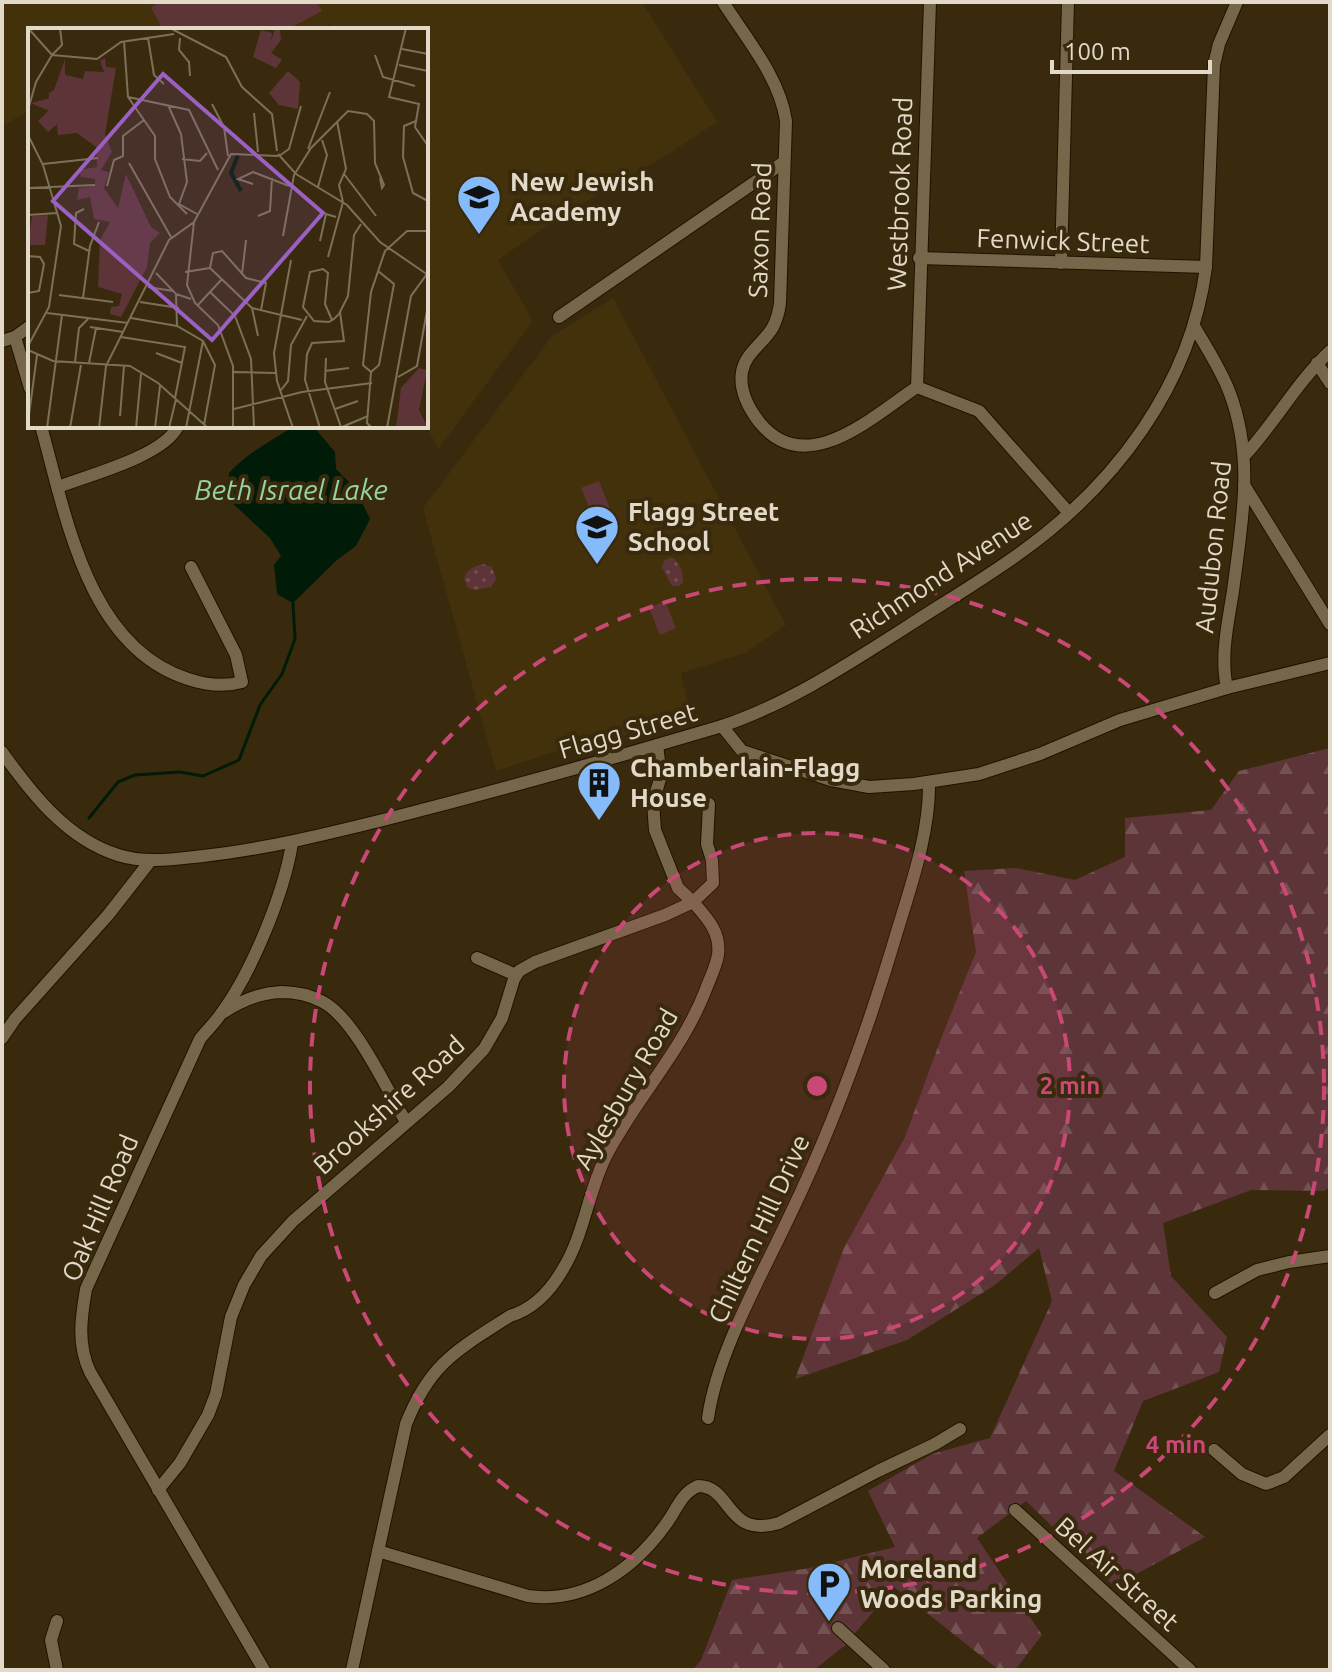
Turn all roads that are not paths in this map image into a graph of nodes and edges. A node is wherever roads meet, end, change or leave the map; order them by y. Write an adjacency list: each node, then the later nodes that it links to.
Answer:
1 (723, 2): 5 (street, Saxon Road)
2 (930, 2): 6 (street, Westbrook Road)
3 (1068, 2): 7 (street)
4 (1237, 2): 8 (street, Richmond Avenue)
5 (784, 162): 9 (street); 18 (street, Saxon Road)
6 (919, 258): 7 (street, Fenwick Street); 18 (street, Westbrook Road)
7 (1061, 263): 8 (street, Fenwick Street)
8 (1206, 267): 10 (street, Richmond Avenue)
9 (559, 317)
10 (1194, 326): 21 (street, Audubon Road); 24 (street, Richmond Avenue)
11 (28, 327): 12 (street)
12 (15, 337): 13 (street); 16 (street)
13 (2, 341)
14 (1330, 351): 15 (street)
15 (1317, 363): 17 (street); 21 (street)
16 (28, 381)
17 (1330, 383)
18 (917, 387): 24 (street)
19 (42, 428): 23 (street)
20 (177, 428): 23 (street)
21 (1246, 454): 22 (street, Audubon Road)
22 (1244, 485): 26 (street); 28 (street, Audubon Road)
23 (58, 487): 25 (street)
24 (1069, 513): 29 (street, Richmond Avenue)
25 (191, 567)
26 (1330, 624)
27 (1330, 663): 28 (street, Flagg Street)
28 (1227, 688): 32 (street, Flagg Street)
29 (722, 726): 30 (street, Flagg Street); 32 (street, Flagg Street)
30 (657, 745): 34 (street, Flagg Street); 36 (street)
31 (2, 752): 35 (street, Flagg Street)
32 (929, 782): 44 (street, Chiltern Hill Drive)
33 (709, 804): 36 (street)
34 (292, 843): 35 (street, Flagg Street); 39 (street, Oak Hill Road)
35 (151, 860): 40 (street)
36 (693, 902): 38 (street); 50 (street, Aylesbury Road)
37 (477, 958): 38 (street)
38 (516, 975): 41 (street, Brookshire Road)
39 (219, 1017): 41 (street); 48 (street, Oak Hill Road)
40 (2, 1038)
41 (406, 1122): 48 (street, Brookshire Road)
42 (1330, 1256): 43 (street)
43 (1215, 1293)
44 (708, 1418)
45 (960, 1429): 50 (street)
46 (1330, 1435): 47 (street)
47 (1214, 1450)
48 (158, 1490): 54 (street, Oak Hill Road)
49 (1015, 1510): 57 (street, Bel Air Street)
50 (378, 1551): 55 (street, Aylesbury Road)
51 (57, 1621): 53 (street)
52 (838, 1628): 56 (street)
53 (57, 1670)
54 (264, 1670)
55 (352, 1670)
56 (884, 1670)
57 (1190, 1670)

